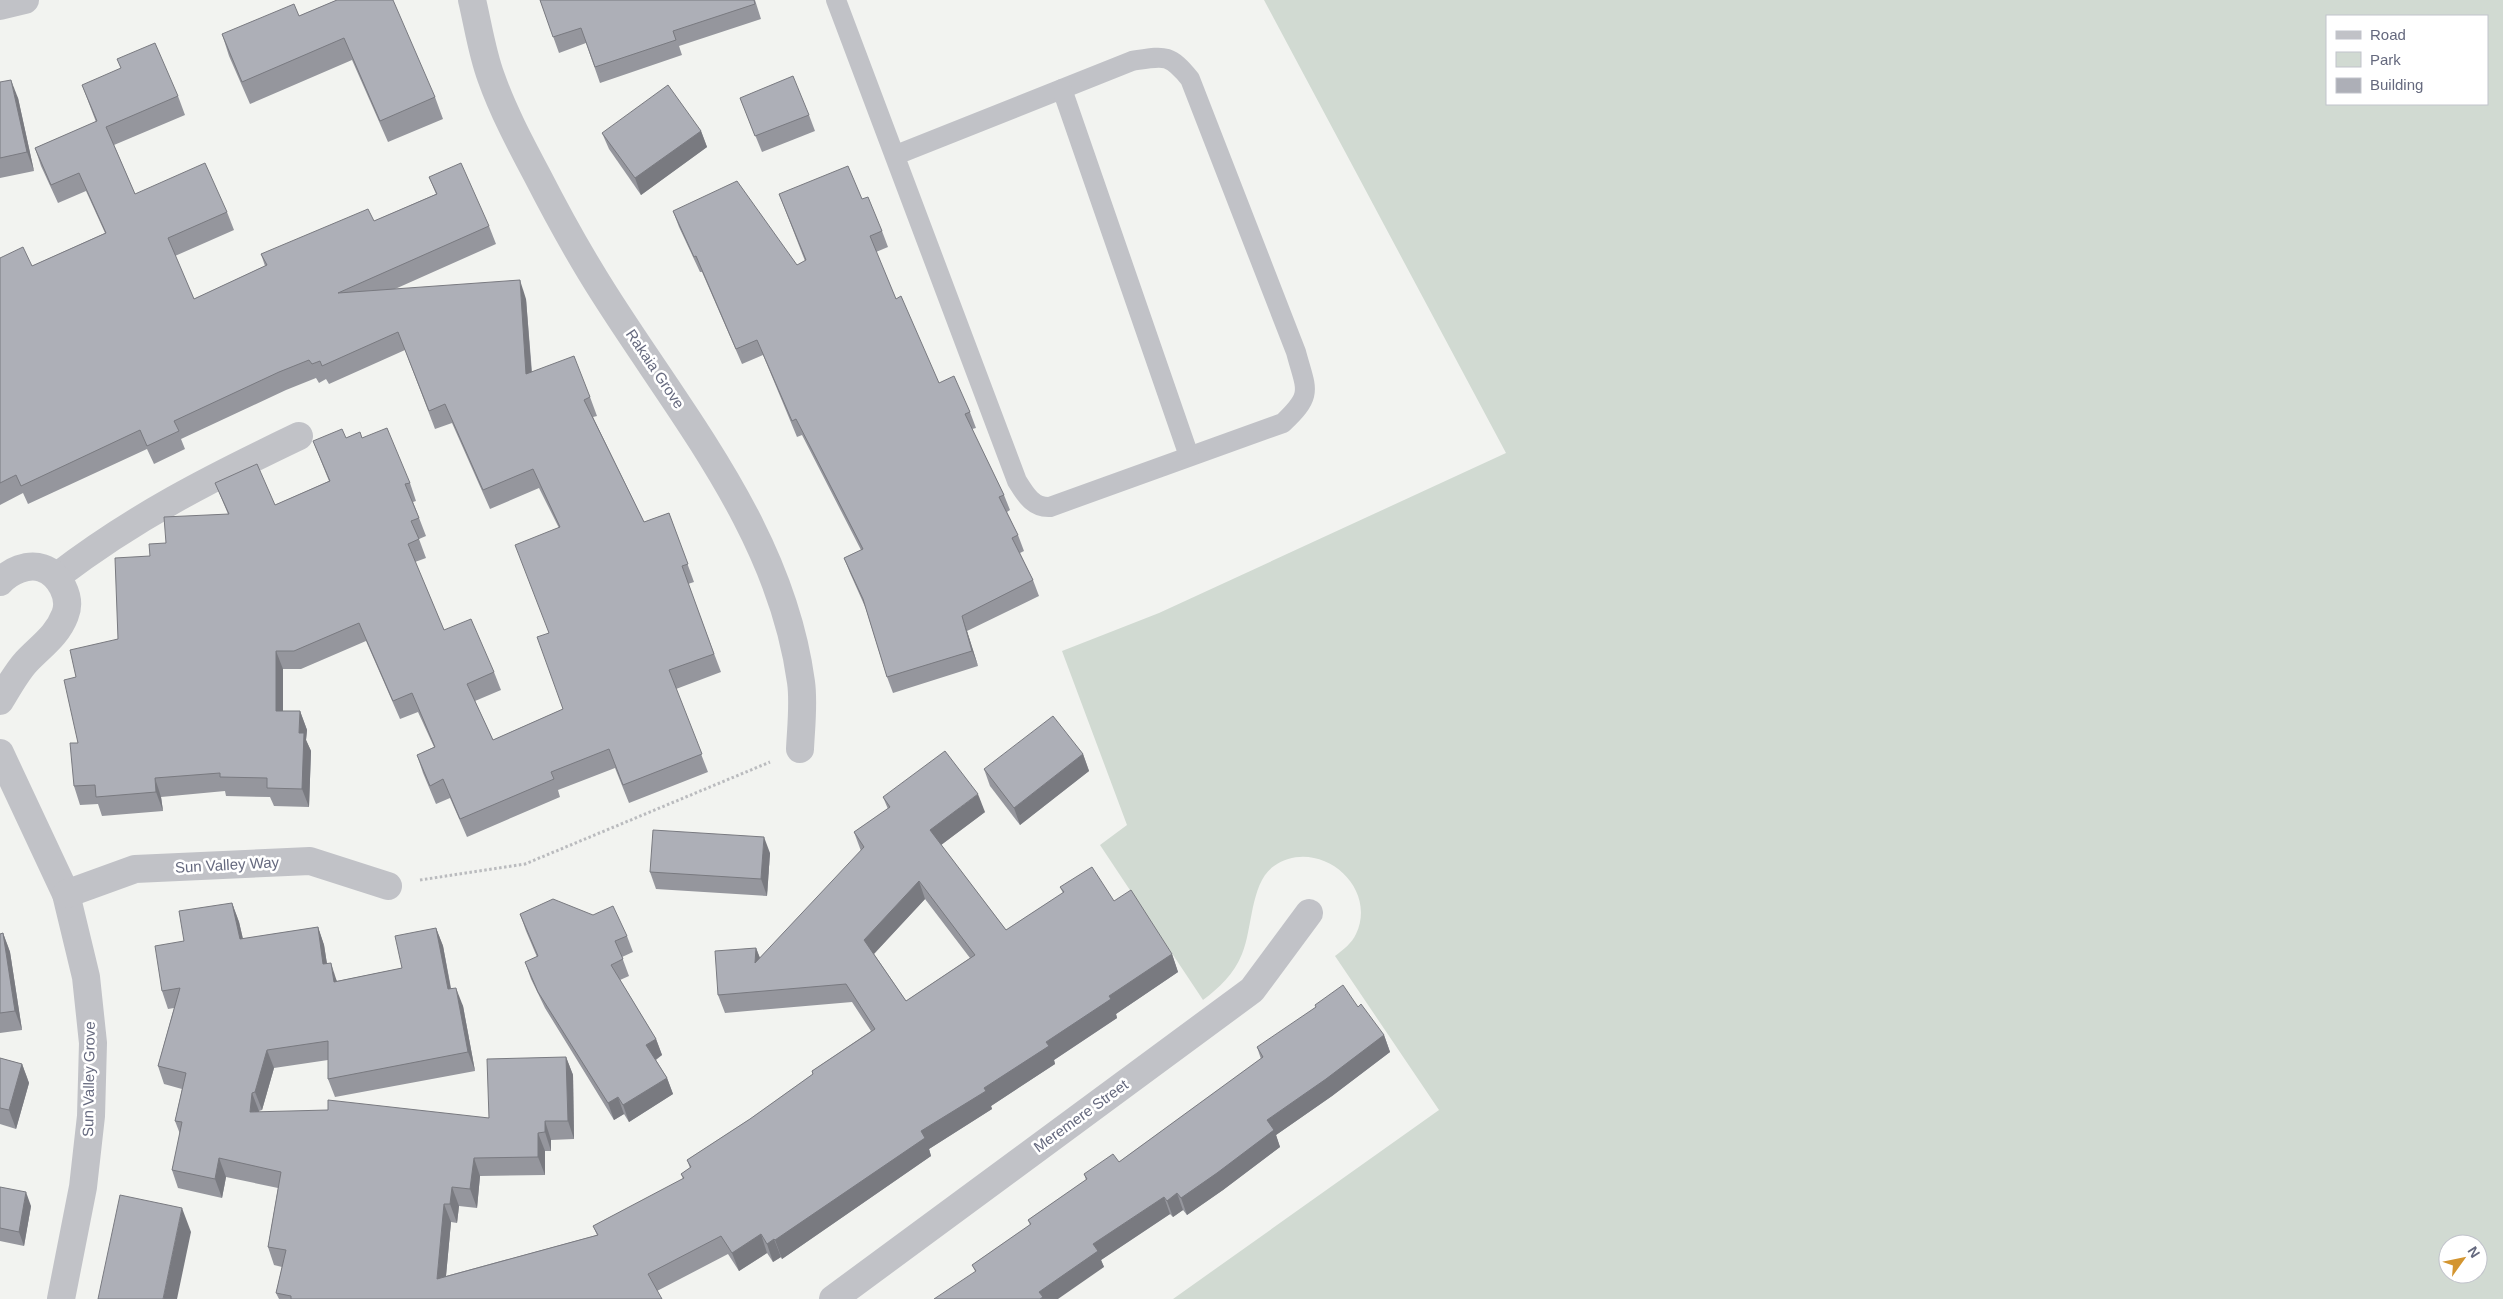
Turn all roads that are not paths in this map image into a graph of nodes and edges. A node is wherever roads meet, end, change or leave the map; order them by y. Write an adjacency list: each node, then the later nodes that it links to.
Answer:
1 (25, 0): 4 (street)
2 (472, 0): 12 (street, Rakaia Grove)
3 (836, 0): 6 (lane)
4 (0, 6)
5 (1062, 89): 6 (lane); 8 (lane); 8 (lane)
6 (896, 155): 8 (lane)
7 (299, 436): 9 (street)
8 (1189, 456)
9 (56, 577): 10 (street); 11 (street)
10 (0, 582)
11 (0, 700)
12 (800, 749)
13 (0, 753): 15 (street, Sun Valley Grove)
14 (388, 886): 15 (street, Sun Valley Way)
15 (66, 894): 17 (street, Sun Valley Grove)
16 (1309, 914): 18 (street, Meremere Street)
17 (61, 1299)
18 (834, 1299)

